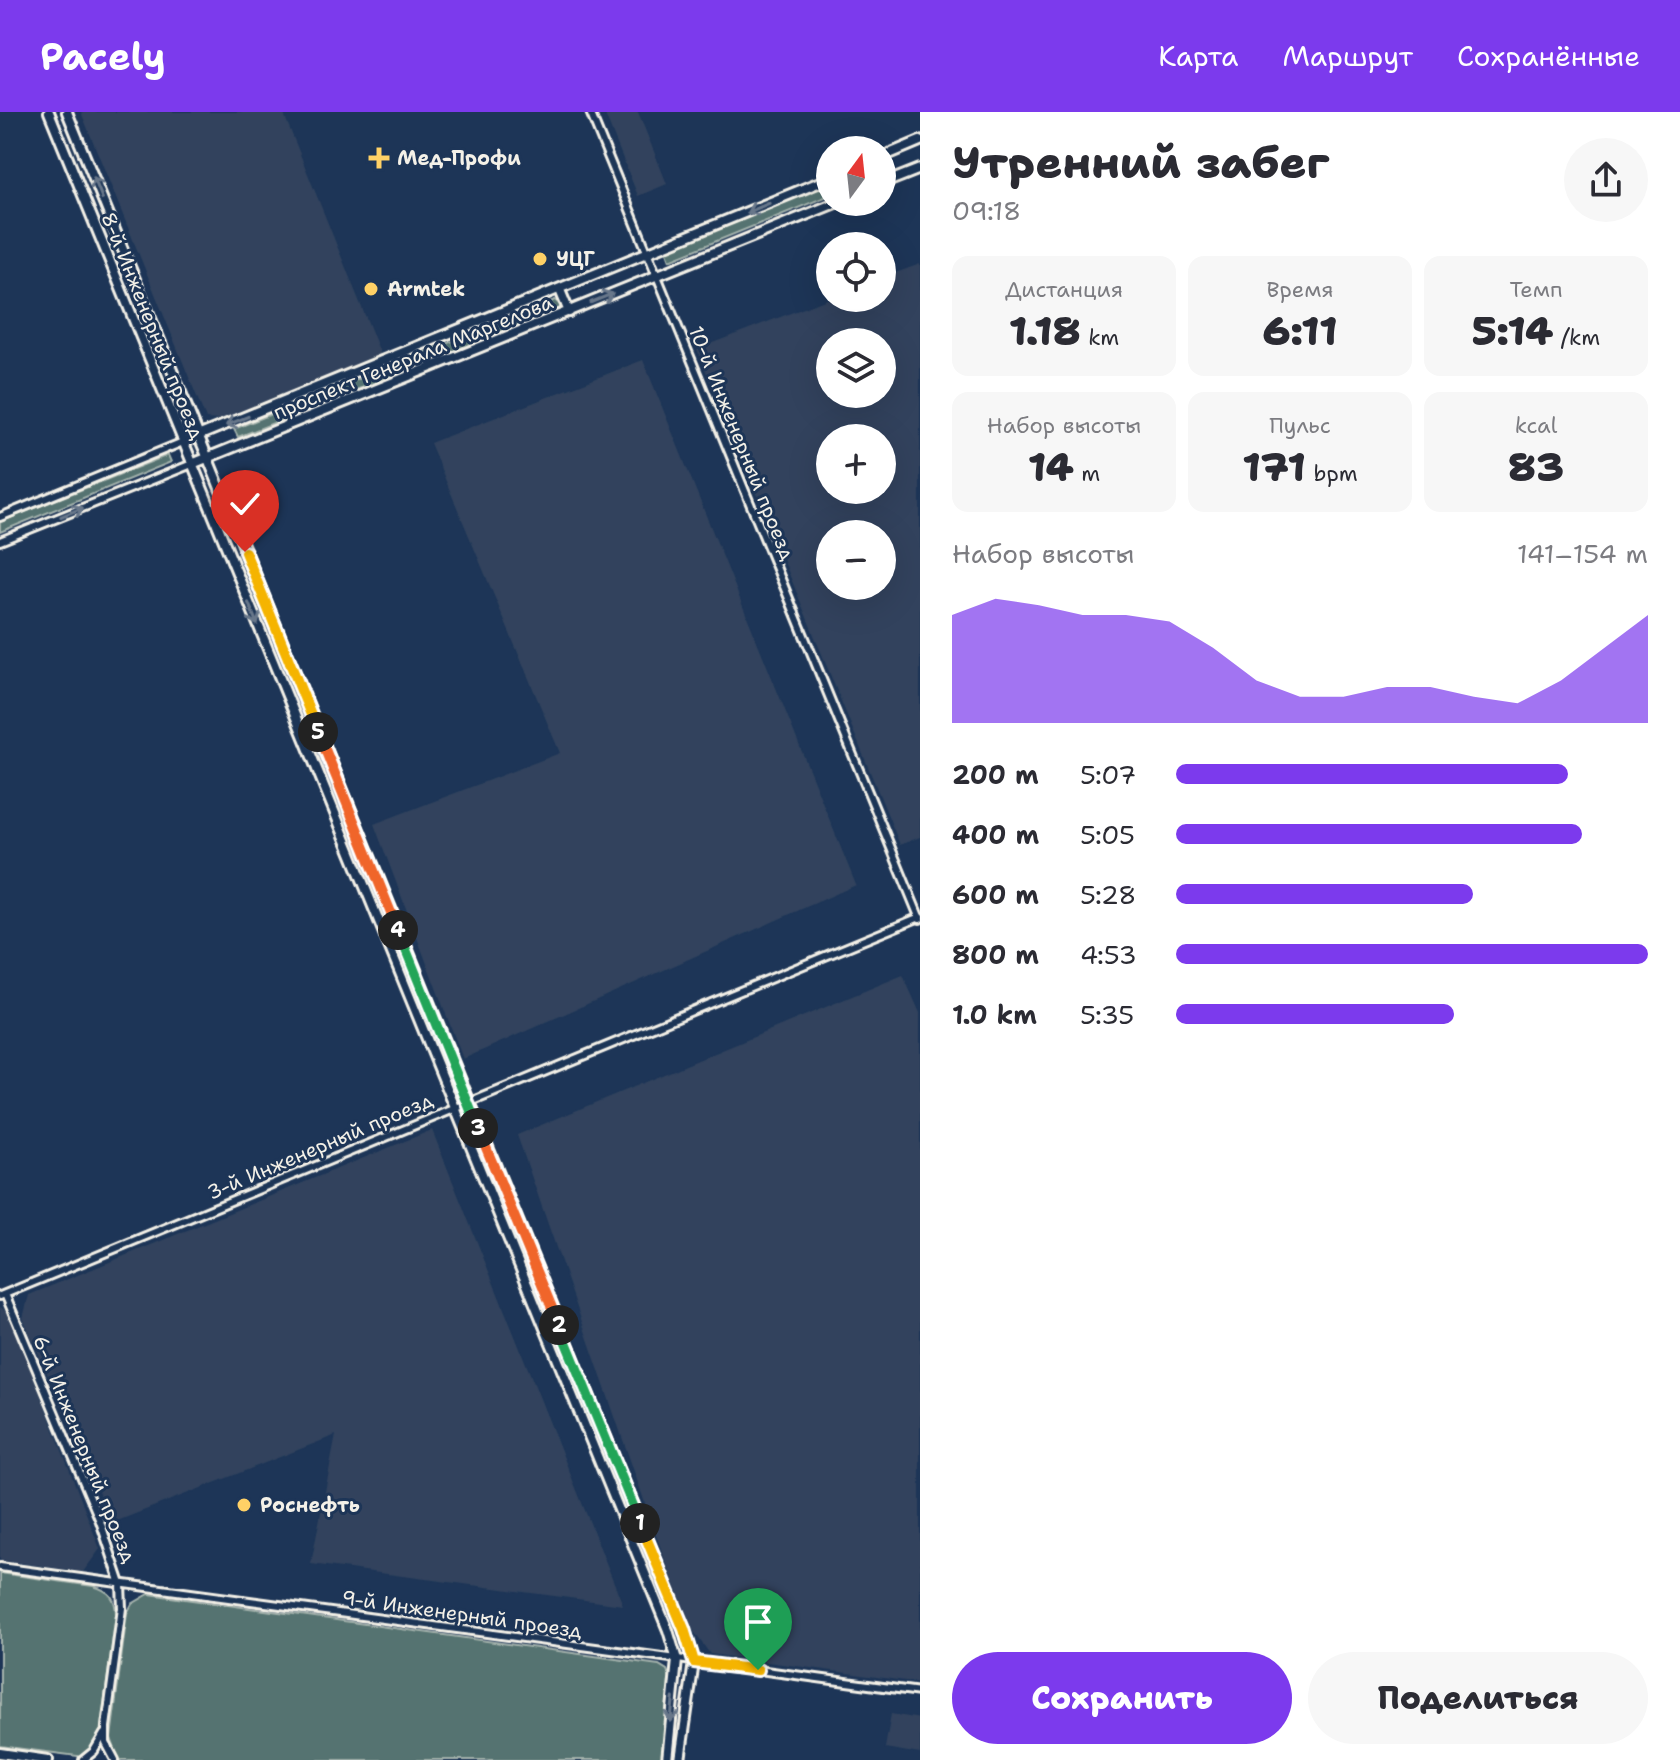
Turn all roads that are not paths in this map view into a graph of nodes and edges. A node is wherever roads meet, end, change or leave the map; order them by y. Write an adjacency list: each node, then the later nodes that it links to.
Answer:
1 (49, 112): 15 (street, 8-й Инженерный проезд)
2 (67, 112): 14 (street, 8-й Инженерный проезд, one-way to 2)
3 (590, 112): 10 (street, 10-й Инженерный проезд)
4 (920, 141): 5 (street)
5 (896, 151)
6 (920, 169): 7 (street)
7 (896, 178)
8 (816, 184): 10 (street, проспект Генерала Маргелова, one-way to 10)
9 (816, 211): 11 (street, проспект Генерала Маргелова)
10 (646, 255): 11 (street, 10-й Инженерный проезд); 12 (street, проспект Генерала Маргелова)
11 (656, 276): 13 (street, проспект Генерала Маргелова, one-way to 11); 22 (street, 10-й Инженерный проезд)
12 (560, 290): 13 (street); 16 (street, проспект Генерала Маргелова, one-way to 16)
13 (569, 312): 18 (street, проспект Генерала Маргелова)
14 (177, 384): 15 (street); 16 (street, 8-й Инженерный проезд)
15 (162, 391): 17 (street, 8-й Инженерный проезд)
16 (198, 436): 17 (street, проспект Генерала Маргелова); 18 (street, 8-й Инженерный проезд)
17 (183, 442): 19 (street, 8-й Инженерный проезд); 20 (street, проспект Генерала Маргелова)
18 (207, 457): 19 (street, проспект Генерала Маргелова); 23 (street, 8-й Инженерный проезд)
19 (192, 464): 21 (street, проспект Генерала Маргелова, one-way to 19); 24 (street, 8-й Инженерный проезд, one-way to 24)
20 (0, 517)
21 (0, 541)
22 (920, 917): 25 (street, 3-й Инженерный проезд)
23 (420, 986): 24 (street); 25 (street, 8-й Инженерный проезд)
24 (406, 991): 26 (street, 8-й Инженерный проезд)
25 (468, 1102): 26 (street, 3-й Инженерный проезд); 31 (street, 8-й Инженерный проезд)
26 (453, 1108): 27 (street, 3-й Инженерный проезд); 30 (street, 8-й Инженерный проезд)
27 (3, 1295): 29 (street, 6-й Инженерный проезд)
28 (0, 1567): 29 (street, 9-й Инженерный проезд)
29 (121, 1584): 30 (street, 9-й Инженерный проезд); 33 (street, 6-й Инженерный проезд)
30 (677, 1660): 31 (street, 9-й Инженерный проезд); 38 (street, 8-й Инженерный проезд, one-way to 38)
31 (694, 1662): 32 (street, 9-й Инженерный проезд); 39 (street, 8-й Инженерный проезд)
32 (920, 1692)
33 (106, 1727): 36 (street); 37 (street, 6-й Инженерный проезд)
34 (0, 1753): 35 (street)
35 (48, 1760)
36 (83, 1760)
37 (115, 1760)
38 (667, 1760)
39 (680, 1760)

